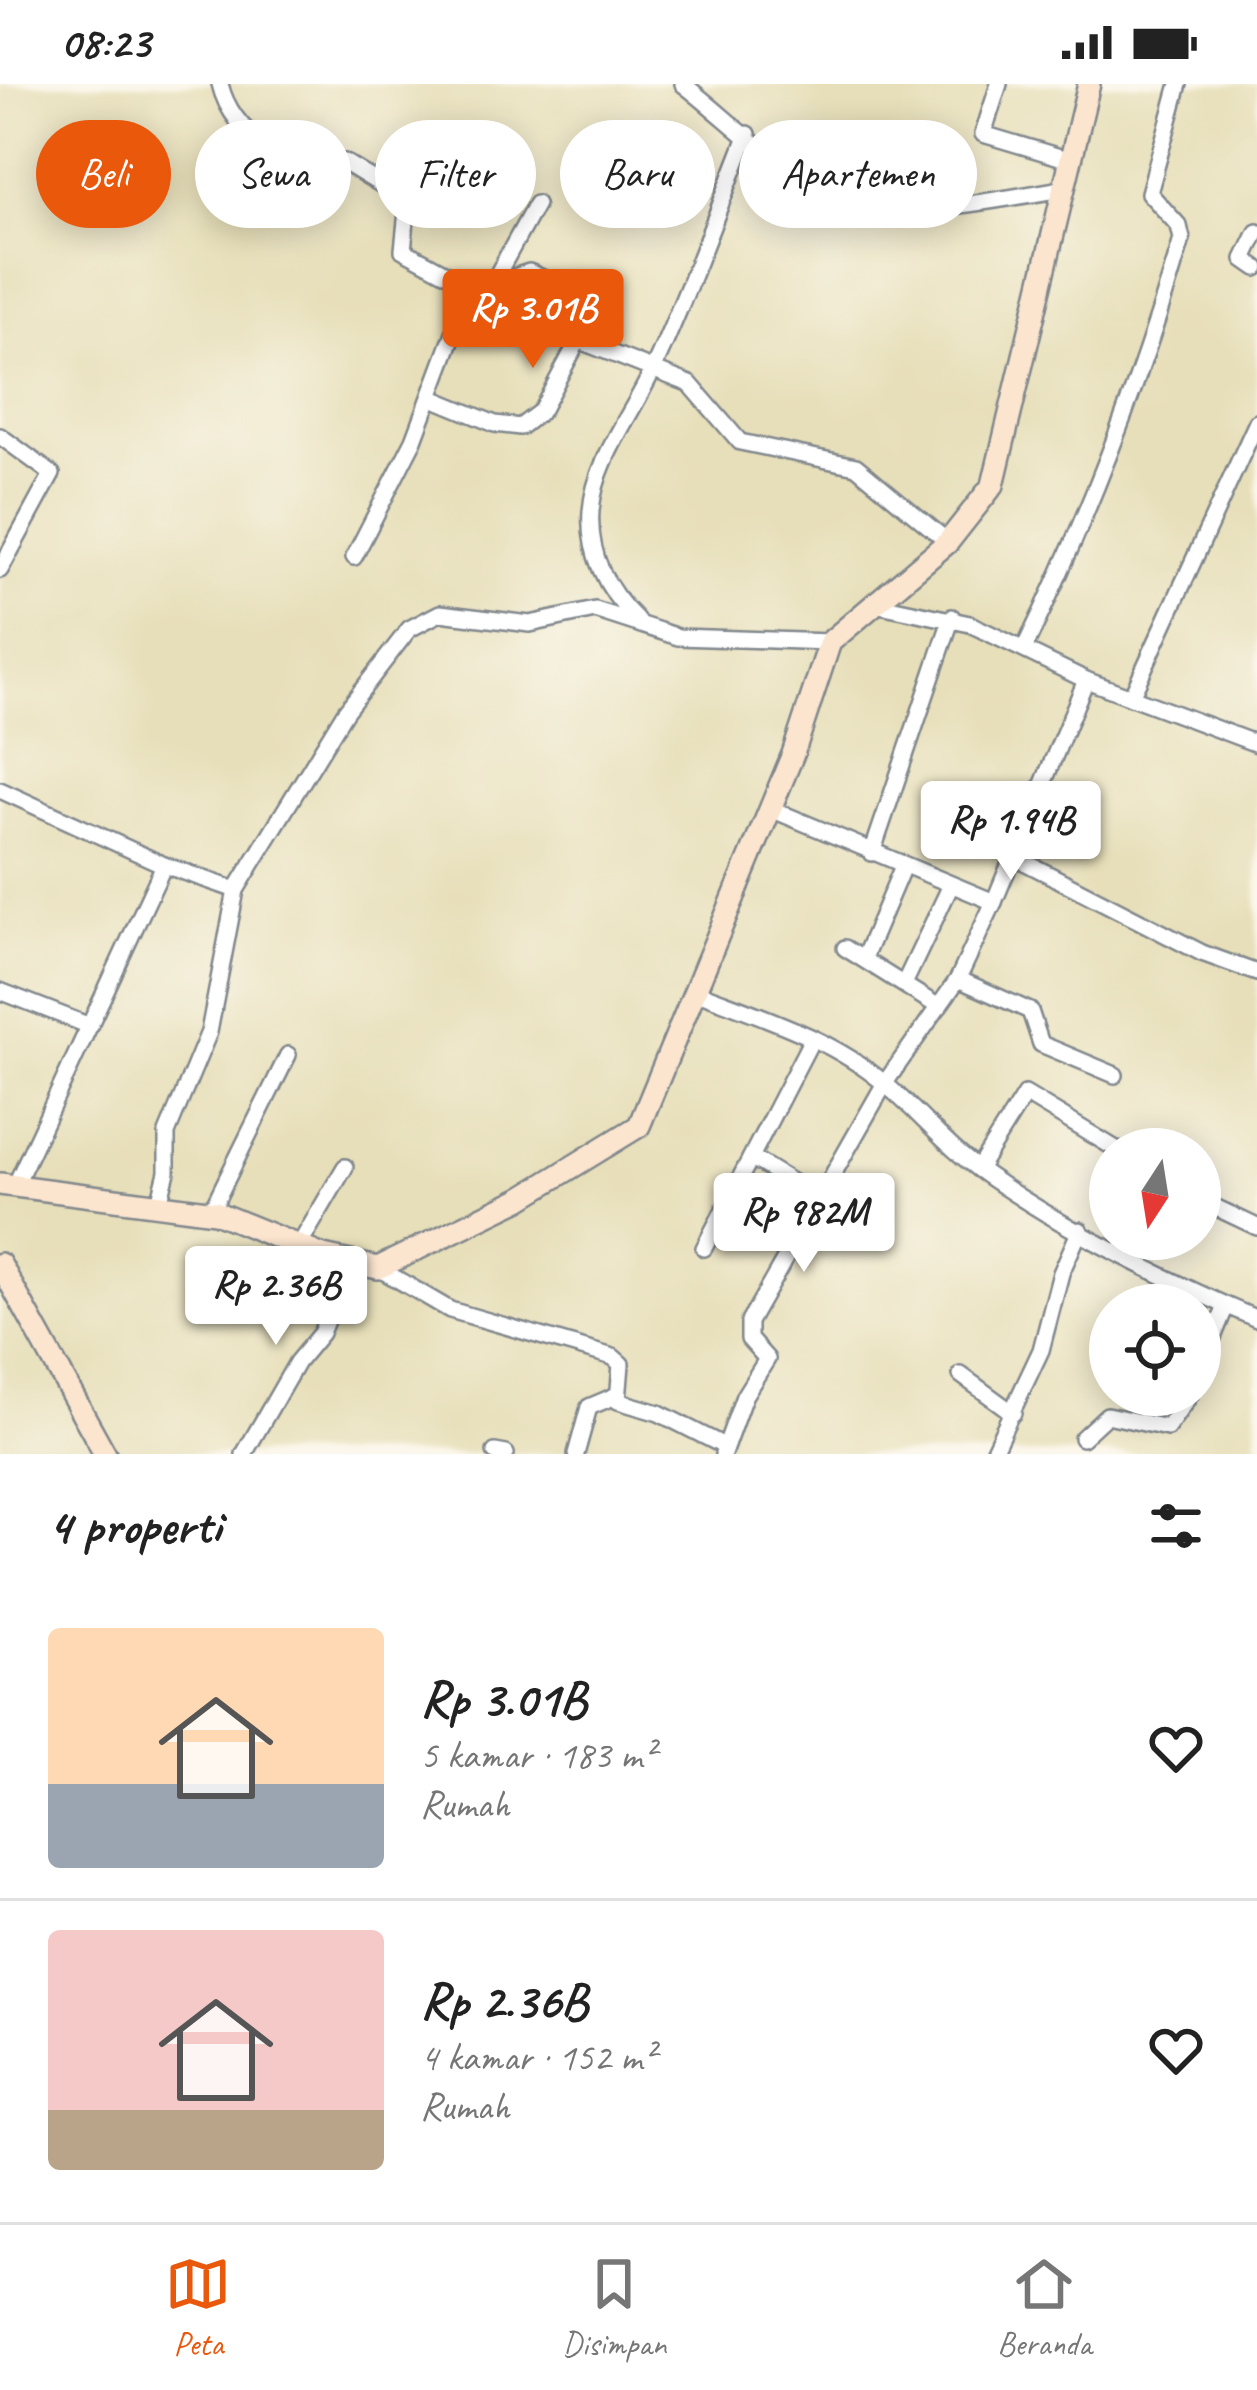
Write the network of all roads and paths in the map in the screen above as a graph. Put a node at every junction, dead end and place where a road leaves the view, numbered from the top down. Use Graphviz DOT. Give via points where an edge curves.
graph roads {
  1 [pos="220,84"];
  2 [pos="683,84"];
  3 [pos="999,84"];
  4 [pos="1089,84"];
  5 [pos="1179,84"];
  6 [pos="739,127"];
  7 [pos="739,156"];
  8 [pos="1070,160"];
  9 [pos="1063,189"];
  10 [pos="977,201"];
  11 [pos="520,228"];
  12 [pos="1257,232"];
  13 [pos="1257,268"];
  14 [pos="477,294"];
  15 [pos="602,304"];
  16 [pos="503,306"];
  17 [pos="578,341"];
  18 [pos="654,368"];
  19 [pos="432,398"];
  20 [pos="1257,422"];
  21 [pos="0,436"];
  22 [pos="947,542"];
  23 [pos="354,557"];
  24 [pos="0,570"];
  25 [pos="875,604"];
  26 [pos="952,617"];
  27 [pos="646,629"];
  28 [pos="830,642"];
  29 [pos="1024,649"];
  30 [pos="1086,680"];
  31 [pos="1131,697"];
  32 [pos="1257,744"];
  33 [pos="0,790"];
  34 [pos="770,809"];
  35 [pos="872,854"];
  36 [pos="1012,855"];
  37 [pos="164,865"];
  38 [pos="903,866"];
  39 [pos="951,885"];
  40 [pos="236,890"];
  41 [pos="994,902"];
  42 [pos="845,948"];
  43 [pos="863,958"];
  44 [pos="1257,973"];
  45 [pos="958,980"];
  46 [pos="904,984"];
  47 [pos="0,991"];
  48 [pos="695,991"];
  49 [pos="939,1006"];
  50 [pos="90,1026"];
  51 [pos="812,1039"];
  52 [pos="288,1055"];
  53 [pos="1115,1075"];
  54 [pos="885,1084"];
  55 [pos="1089,1133"];
  56 [pos="754,1159"];
  57 [pos="345,1167"];
  58 [pos="978,1169"];
  59 [pos="7,1185"];
  60 [pos="818,1198"];
  61 [pos="159,1203"];
  62 [pos="1221,1210"];
  63 [pos="211,1211"];
  64 [pos="1257,1226"];
  65 [pos="1080,1230"];
  66 [pos="300,1244"];
  67 [pos="704,1248"];
  68 [pos="0,1264"];
  69 [pos="349,1264"];
  70 [pos="378,1268"];
  71 [pos="1226,1306"];
  72 [pos="1221,1318"];
  73 [pos="1257,1319"];
  74 [pos="962,1375"];
  75 [pos="615,1396"];
  76 [pos="1013,1413"];
  77 [pos="1106,1416"];
  78 [pos="1112,1416"];
  79 [pos="1175,1416"];
  80 [pos="1082,1438"];
  81 [pos="723,1450"];
  82 [pos="105,1454"];
  83 [pos="244,1454"];
  84 [pos="576,1454"];
  85 [pos="992,1454"];
  1 -- 14 [label="street" via="232,119 279,153 316,170 344,161 408,201 400,246"];
  2 -- 6 [label="street"];
  3 -- 8 [label="street" via="983,134"];
  4 -- 8 [label="street"];
  5 -- 29 [label="street" via="1149,193 1182,239 1069,556"];
  7 -- 18 [label="street"];
  8 -- 9 [label="street"];
  9 -- 10 [label="street"];
  9 -- 22 [label="street" via="997,476"];
  11 -- 14 [label="street"];
  12 -- 13 [label="street" via="1244,259"];
  14 -- 16 [label="street"];
  14 -- 19 [label="street"];
  15 -- 16 [label="street" via="529,272 518,276"];
  16 -- 17 [label="street"];
  17 -- 18 [label="street"];
  17 -- 19 [label="street" via="541,411 520,427"];
  18 -- 22 [label="street" via="690,384 734,440 849,462"];
  18 -- 27 [label="street" via="594,489 590,530 607,584"];
  19 -- 23 [label="street"];
  20 -- 31 [label="street"];
  21 -- 24 [label="street" via="52,474"];
  22 -- 25 [label="street"];
  25 -- 26 [label="street"];
  25 -- 28 [label="street"];
  26 -- 29 [label="street"];
  26 -- 35 [label="street"];
  27 -- 28 [label="street"];
  27 -- 40 [label="street" via="596,610 530,624 459,614 424,619 345,712"];
  28 -- 34 [label="street"];
  29 -- 30 [label="street"];
  30 -- 31 [label="street"];
  30 -- 36 [label="street"];
  31 -- 32 [label="street"];
  33 -- 37 [label="street"];
  34 -- 35 [label="street"];
  34 -- 48 [label="street"];
  35 -- 38 [label="street"];
  36 -- 41 [label="street"];
  36 -- 44 [label="street"];
  37 -- 40 [label="street"];
  37 -- 50 [label="street"];
  38 -- 39 [label="street"];
  38 -- 43 [label="street"];
  39 -- 41 [label="street"];
  39 -- 46 [label="street"];
  40 -- 61 [label="street" via="209,1032 166,1133"];
  41 -- 45 [label="street"];
  42 -- 43 [label="street"];
  43 -- 46 [label="street"];
  45 -- 49 [label="street"];
  45 -- 53 [label="street" via="1030,1011 1041,1044"];
  46 -- 49 [label="street"];
  47 -- 50 [label="street"];
  48 -- 51 [label="street"];
  48 -- 70 [label="street" via="633,1133"];
  49 -- 54 [label="street"];
  50 -- 59 [label="street"];
  51 -- 54 [label="street"];
  51 -- 56 [label="street"];
  52 -- 63 [label="street"];
  54 -- 58 [label="street"];
  54 -- 60 [label="street"];
  55 -- 58 [label="street" via="1025,1094"];
  56 -- 60 [label="street"];
  56 -- 67 [label="street"];
  57 -- 66 [label="street"];
  58 -- 65 [label="street"];
  59 -- 61 [label="street"];
  60 -- 81 [label="street" via="746,1328 767,1359"];
  61 -- 63 [label="street"];
  62 -- 64 [label="street"];
  63 -- 66 [label="street"];
  65 -- 71 [label="street"];
  65 -- 76 [label="street"];
  66 -- 69 [label="street"];
  68 -- 82 [label="street"];
  69 -- 70 [label="street"];
  69 -- 83 [label="street" via="321,1333"];
  70 -- 75 [label="street" via="450,1310 618,1360"];
  71 -- 72 [label="street"];
  71 -- 73 [label="street"];
  74 -- 76 [label="street"];
  75 -- 81 [label="street"];
  75 -- 84 [label="street" via="589,1407"];
  76 -- 85 [label="street"];
  77 -- 80 [label="street"];
  78 -- 79 [label="street" via="1167,1428"];
}
